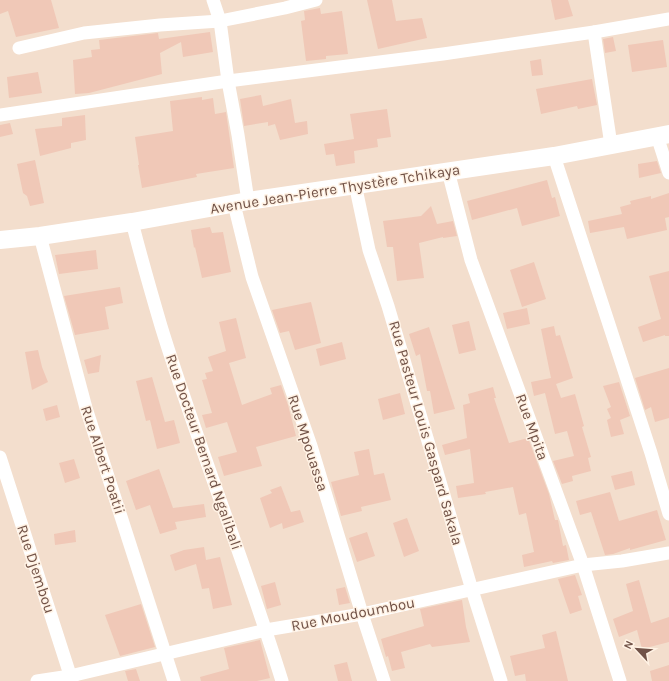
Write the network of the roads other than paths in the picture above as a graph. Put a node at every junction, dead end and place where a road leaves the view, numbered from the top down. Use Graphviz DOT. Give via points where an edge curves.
graph roads {
  1 [pos="213,0"];
  2 [pos="316,0"];
  3 [pos="669,19"];
  4 [pos="220,21"];
  5 [pos="594,32"];
  6 [pos="19,48"];
  7 [pos="228,81"];
  8 [pos="0,115"];
  9 [pos="663,135"];
  10 [pos="610,145"];
  11 [pos="554,156"];
  12 [pos="448,171"];
  13 [pos="669,173"];
  14 [pos="355,184"];
  15 [pos="241,202"];
  16 [pos="132,222"];
  17 [pos="40,236"];
  18 [pos="0,240"];
  19 [pos="0,457"];
  20 [pos="669,514"];
  21 [pos="669,553"];
  22 [pos="583,565"];
  23 [pos="472,590"];
  24 [pos="362,614"];
  25 [pos="266,630"];
  26 [pos="165,653"];
  27 [pos="71,678"];
  28 [pos="37,681"];
  29 [pos="174,681"];
  30 [pos="282,681"];
  31 [pos="384,681"];
  32 [pos="501,681"];
  33 [pos="620,681"];
  1 -- 4 [label="street, Rue Mpouassa"];
  2 -- 4 [label="street"];
  3 -- 5 [label="street"];
  4 -- 6 [label="street" via="84,33"];
  4 -- 7 [label="street, Rue Mpouassa"];
  5 -- 7 [label="street"];
  5 -- 10 [label="street"];
  7 -- 8 [label="street"];
  7 -- 15 [label="street, Rue Mpouassa" via="238,134"];
  9 -- 10 [label="street, Avenue Jean-Pierre Thystère Tchikaya"];
  9 -- 13 [label="street"];
  10 -- 11 [label="street, Avenue Jean-Pierre Thystère Tchikaya"];
  11 -- 12 [label="street, Avenue Jean-Pierre Thystère Tchikaya"];
  11 -- 20 [label="street"];
  12 -- 14 [label="street, Avenue Jean-Pierre Thystère Tchikaya"];
  12 -- 22 [label="street, Rue Mpita" via="472,260"];
  14 -- 15 [label="street, Avenue Jean-Pierre Thystère Tchikaya"];
  14 -- 23 [label="street, Rue Pasteur Louis Gaspard Sakala" via="369,250"];
  15 -- 16 [label="street, Avenue Jean-Pierre Thystère Tchikaya"];
  15 -- 24 [label="street, Rue Mpouassa" via="252,277 310,446"];
  16 -- 17 [label="street, Avenue Jean-Pierre Thystère Tchikaya"];
  16 -- 25 [label="street, Rue Docteur Bernard Ngalibali" via="161,326"];
  17 -- 18 [label="street, Avenue Jean-Pierre Thystère Tchikaya"];
  17 -- 26 [label="street, Rue Albert Poatii" via="86,408"];
  19 -- 27 [label="street, Rue Djembou"];
  21 -- 22 [label="street, Rue Moudoumbou"];
  22 -- 23 [label="street, Rue Moudoumbou"];
  22 -- 33 [label="street, Rue Mpita"];
  23 -- 24 [label="street, Rue Moudoumbou"];
  23 -- 32 [label="street, Rue Pasteur Louis Gaspard Sakala"];
  24 -- 25 [label="street, Rue Moudoumbou"];
  24 -- 31 [label="street, Rue Mpouassa"];
  25 -- 26 [label="street, Rue Moudoumbou"];
  25 -- 30 [label="street, Rue Docteur Bernard Ngalibali"];
  26 -- 27 [label="street, Rue Moudoumbou"];
  26 -- 29 [label="street, Rue Albert Poatii"];
  27 -- 28 [label="street, Rue Moudoumbou"];
}
